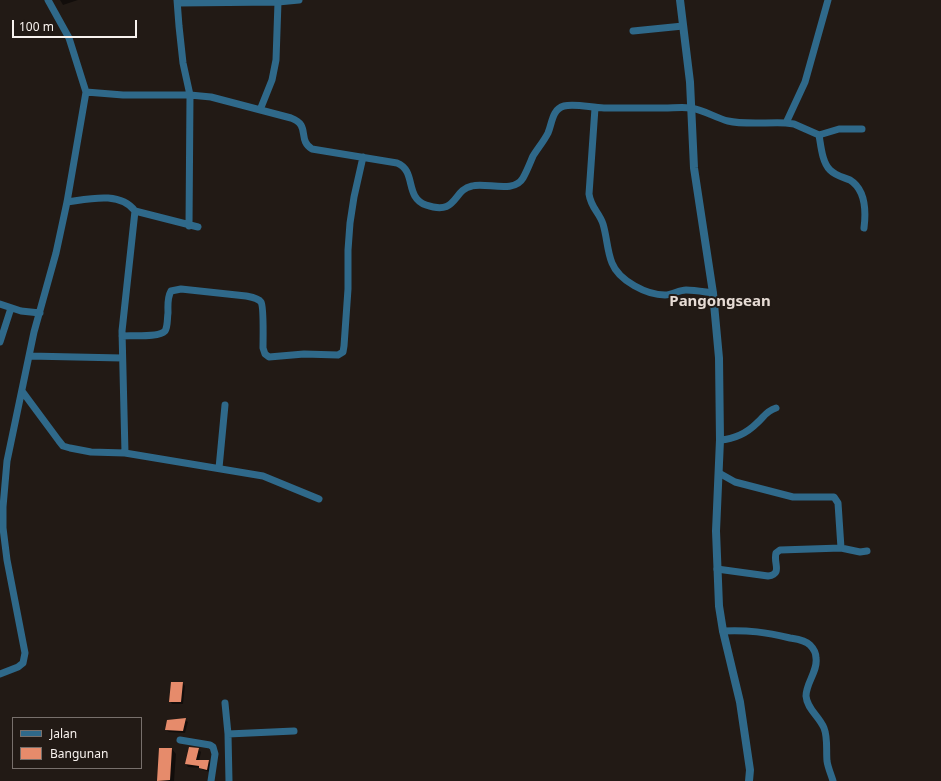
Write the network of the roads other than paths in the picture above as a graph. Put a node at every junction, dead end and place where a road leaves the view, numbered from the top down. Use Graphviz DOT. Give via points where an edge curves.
graph roads {
  1 [pos="48,0"];
  2 [pos="299,0"];
  3 [pos="680,0"];
  4 [pos="828,0"];
  5 [pos="178,2"];
  6 [pos="278,2"];
  7 [pos="683,26"];
  8 [pos="634,31"];
  9 [pos="86,92"];
  10 [pos="190,95"];
  11 [pos="595,108"];
  12 [pos="691,108"];
  13 [pos="260,110"];
  14 [pos="786,123"];
  15 [pos="862,129"];
  16 [pos="819,135"];
  17 [pos="363,157"];
  18 [pos="67,202"];
  19 [pos="135,211"];
  20 [pos="189,226"];
  21 [pos="198,227"];
  22 [pos="864,228"];
  23 [pos="714,293"];
  24 [pos="0,304"];
  25 [pos="11,308"];
  26 [pos="40,313"];
  27 [pos="122,336"];
  28 [pos="0,342"];
  29 [pos="29,356"];
  30 [pos="122,358"];
  31 [pos="22,391"];
  32 [pos="225,404"];
  33 [pos="776,408"];
  34 [pos="720,440"];
  35 [pos="125,453"];
  36 [pos="218,468"];
  37 [pos="719,473"];
  38 [pos="319,499"];
  39 [pos="841,548"];
  40 [pos="866,551"];
  41 [pos="717,569"];
  42 [pos="724,631"];
  43 [pos="0,674"];
  44 [pos="225,704"];
  45 [pos="294,732"];
  46 [pos="228,734"];
  47 [pos="180,740"];
  48 [pos="211,781"];
  49 [pos="229,781"];
  50 [pos="749,781"];
  51 [pos="833,781"];
  1 -- 9 [label="street" via="69,38"];
  2 -- 6 [label="street"];
  3 -- 7 [label="street"];
  4 -- 14 [label="street" via="805,82"];
  5 -- 6 [label="street"];
  5 -- 10 [label="street" via="183,63"];
  6 -- 13 [label="street" via="276,60 272,80"];
  7 -- 8 [label="street"];
  7 -- 12 [label="street"];
  9 -- 10 [label="street"];
  9 -- 18 [label="street"];
  10 -- 13 [label="street" via="211,97"];
  10 -- 20 [label="street"];
  11 -- 12 [label="street"];
  11 -- 17 [label="street" via="562,106 557,111 523,180 515,185 503,187 467,187 452,204 443,207 431,206 417,199 404,166"];
  11 -- 23 [label="street" via="589,194 593,208 603,224 616,271 632,285 665,295 686,290"];
  12 -- 14 [label="street" via="733,122"];
  12 -- 23 [label="street" via="694,168"];
  13 -- 17 [label="street" via="298,120 302,125 307,146 312,149"];
  14 -- 16 [label="street"];
  15 -- 16 [label="street" via="838,129"];
  16 -- 22 [label="street" via="827,166 837,175 851,181 861,191 866,210"];
  17 -- 27 [label="street" via="350,223 348,300 343,352 338,355 269,356 263,348 263,308 260,301 246,296 181,289 171,292 168,297 167,325 162,333"];
  18 -- 19 [label="street" via="105,198 124,201"];
  18 -- 26 [label="street"];
  19 -- 20 [label="street"];
  19 -- 27 [label="street"];
  20 -- 21 [label="street"];
  23 -- 34 [label="street" via="719,358"];
  24 -- 25 [label="street"];
  25 -- 26 [label="street"];
  25 -- 28 [label="street"];
  26 -- 29 [label="street"];
  27 -- 30 [label="street"];
  29 -- 30 [label="street"];
  29 -- 31 [label="street"];
  30 -- 35 [label="street"];
  31 -- 35 [label="street" via="64,446 91,452"];
  31 -- 43 [label="street" via="7,460 3,528 26,652 23,663"];
  32 -- 36 [label="street"];
  33 -- 34 [label="street" via="764,414 756,424 741,434"];
  34 -- 37 [label="street"];
  35 -- 36 [label="street"];
  36 -- 38 [label="street" via="263,476"];
  37 -- 39 [label="street" via="735,482 793,497 834,497 838,503"];
  37 -- 41 [label="street"];
  39 -- 40 [label="street"];
  39 -- 41 [label="street" via="780,550 776,553 777,570 773,576"];
  41 -- 42 [label="street" via="719,606"];
  42 -- 50 [label="street" via="740,702 750,770"];
  42 -- 51 [label="street" via="764,632 801,640 814,650 816,659 806,697 824,730 827,763"];
  44 -- 46 [label="street"];
  45 -- 46 [label="street"];
  46 -- 49 [label="street"];
  47 -- 48 [label="street" via="213,747 215,754"];
}
